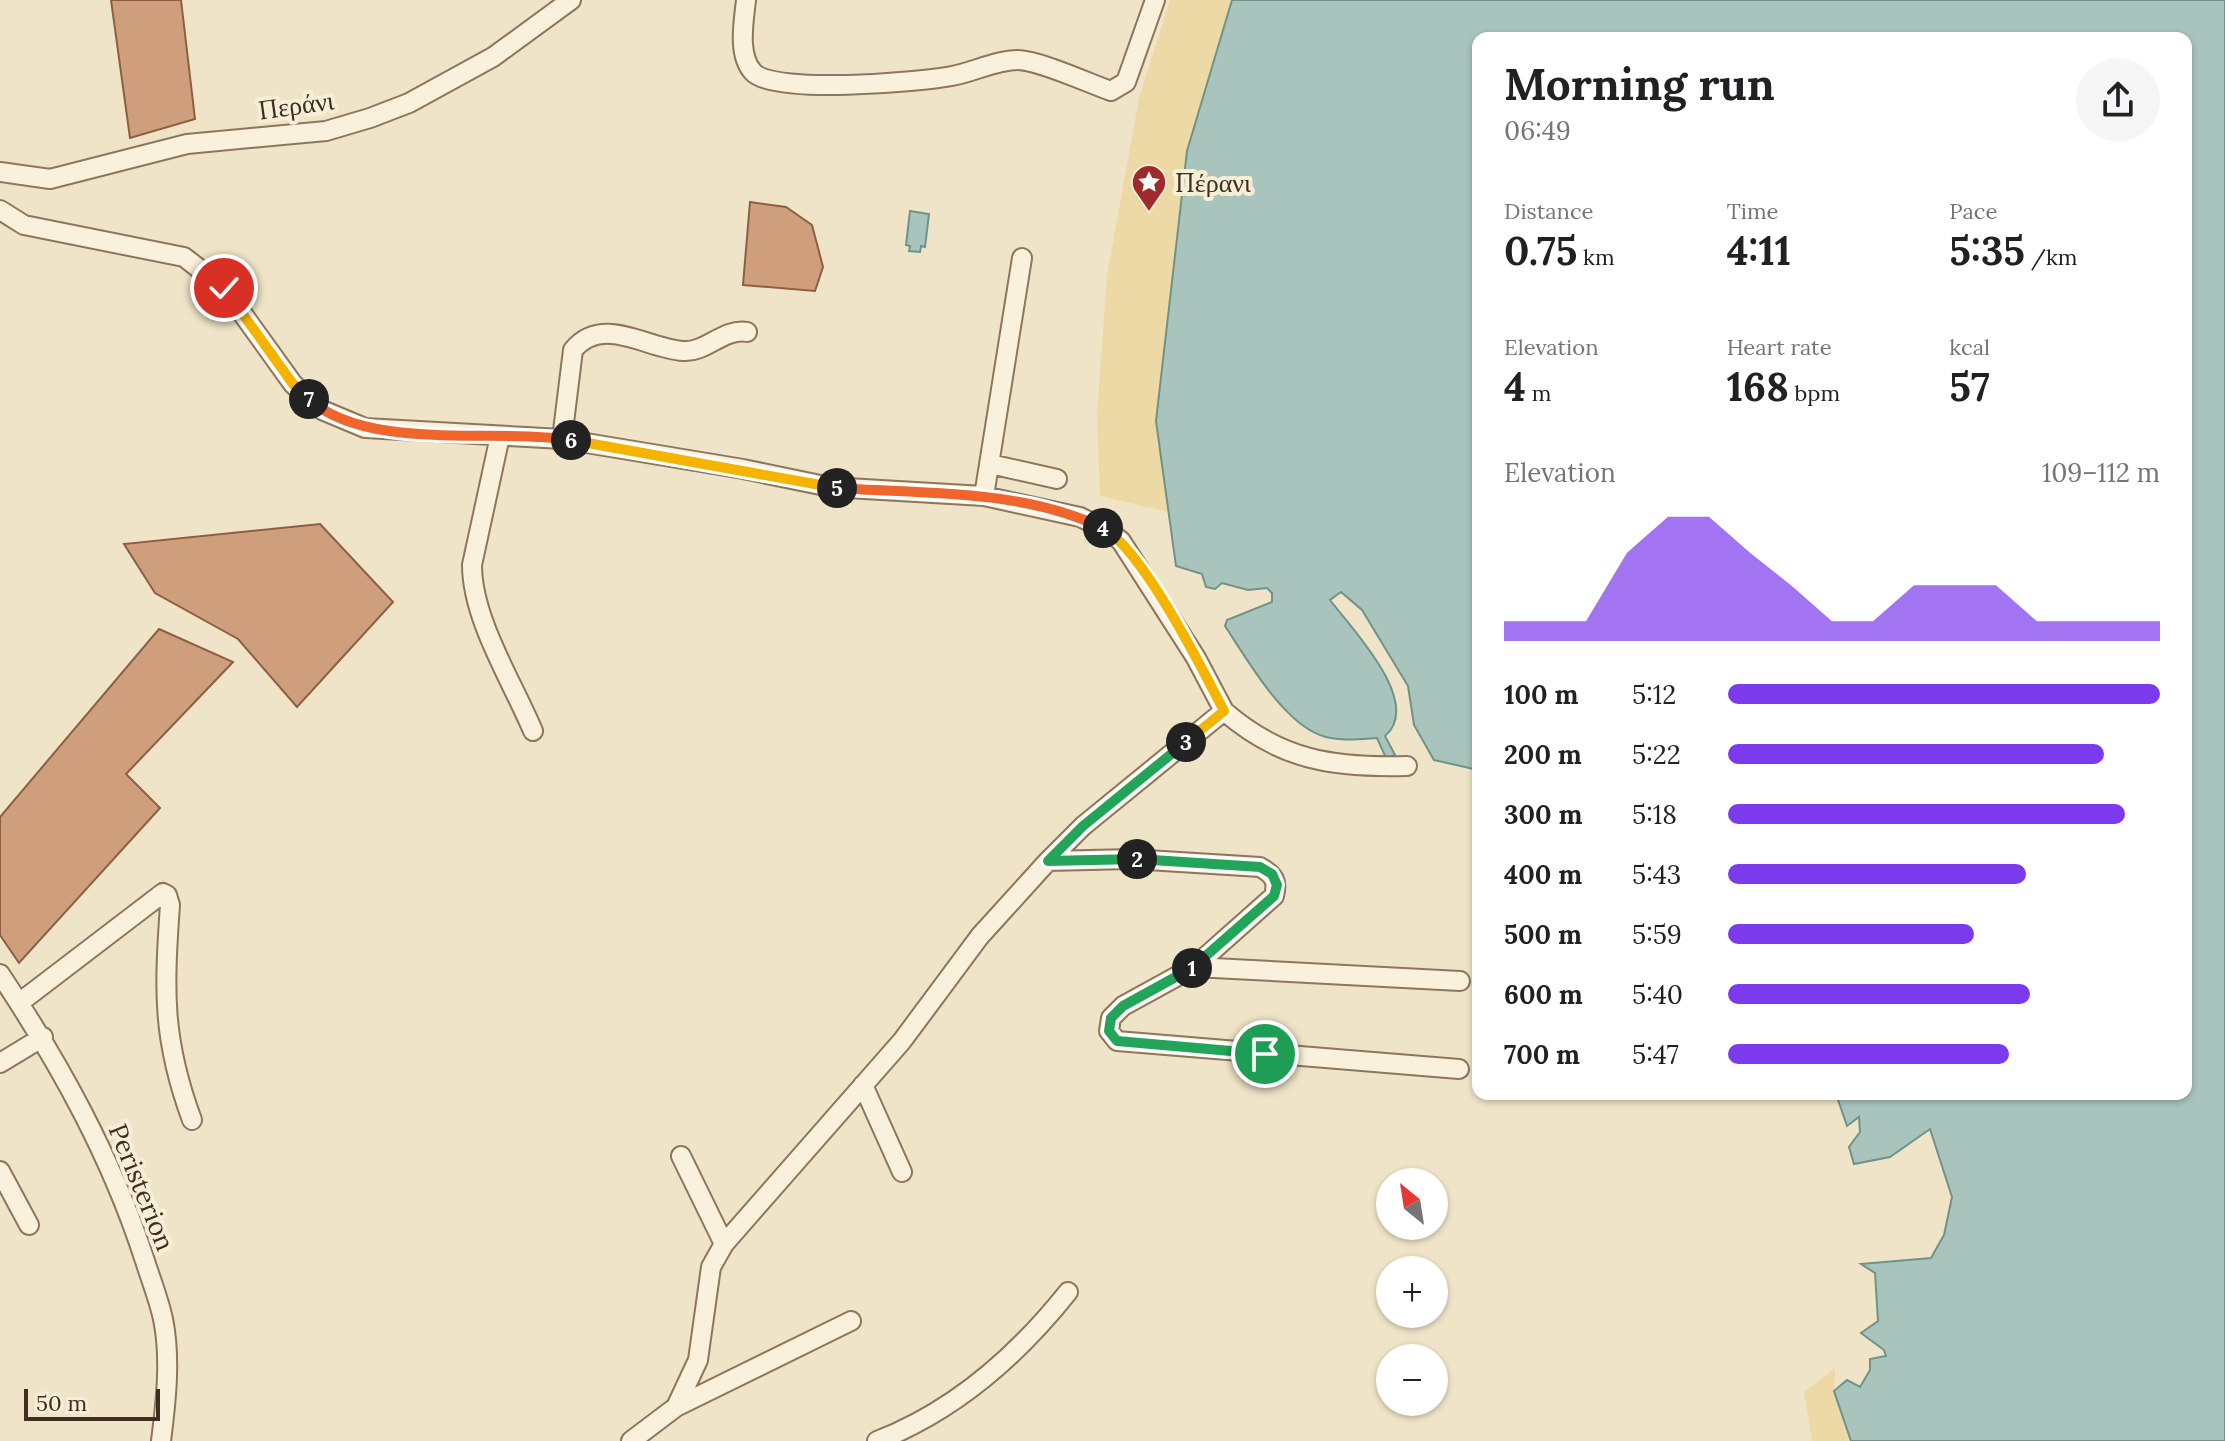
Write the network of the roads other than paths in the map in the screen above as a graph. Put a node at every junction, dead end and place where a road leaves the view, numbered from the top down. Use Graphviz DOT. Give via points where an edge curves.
graph roads {
  1 [pos="571,0"];
  2 [pos="746,0"];
  3 [pos="1155,0"];
  4 [pos="0,172"];
  5 [pos="0,210"];
  6 [pos="1022,258"];
  7 [pos="747,332"];
  8 [pos="500,436"];
  9 [pos="562,439"];
  10 [pos="990,464"];
  11 [pos="1057,479"];
  12 [pos="984,496"];
  13 [pos="1224,711"];
  14 [pos="533,731"];
  15 [pos="1407,766"];
  16 [pos="1048,861"];
  17 [pos="1194,967"];
  18 [pos="0,974"];
  19 [pos="1460,981"];
  20 [pos="19,1003"];
  21 [pos="43,1037"];
  22 [pos="0,1063"];
  23 [pos="1459,1069"];
  24 [pos="863,1085"];
  25 [pos="192,1120"];
  26 [pos="681,1156"];
  27 [pos="0,1171"];
  28 [pos="902,1172"];
  29 [pos="29,1225"];
  30 [pos="724,1244"];
  31 [pos="1068,1292"];
  32 [pos="851,1321"];
  33 [pos="676,1407"];
  34 [pos="161,1441"];
  35 [pos="631,1441"];
  36 [pos="877,1441"];
  1 -- 4 [label="street, Περάνι" via="479,65 409,103 326,131 187,144 50,179"];
  2 -- 3 [label="street" via="746,57 753,73 771,81 916,81 1023,60 1111,91 1126,82"];
  5 -- 8 [label="street" via="24,225 184,257 224,288 293,384 322,410 365,428"];
  6 -- 10 [label="street"];
  7 -- 9 [label="street" via="691,351 632,336 582,339 573,350"];
  8 -- 9 [label="street"];
  8 -- 14 [label="street" via="472,586"];
  9 -- 12 [label="street" via="830,487"];
  10 -- 11 [label="street"];
  10 -- 12 [label="street"];
  12 -- 13 [label="street" via="1080,517 1121,541"];
  13 -- 15 [label="street" via="1280,750 1321,761"];
  13 -- 16 [label="street"];
  16 -- 17 [label="street" via="1131,859 1260,867 1272,874 1274,896"];
  16 -- 24 [label="street" via="980,936"];
  17 -- 19 [label="street"];
  17 -- 23 [label="street" via="1123,1006 1111,1018 1109,1031 1117,1041"];
  18 -- 20 [label="street, Peristerion"];
  20 -- 21 [label="street, Peristerion"];
  20 -- 25 [label="street" via="167,895 164,986 170,1049"];
  21 -- 22 [label="street"];
  21 -- 34 [label="street, Peristerion" via="110,1166 163,1320 167,1399"];
  24 -- 28 [label="street"];
  24 -- 30 [label="street"];
  26 -- 30 [label="street"];
  27 -- 29 [label="street"];
  30 -- 33 [label="street" via="711,1267 698,1360"];
  31 -- 36 [label="street" via="1032,1337 977,1384"];
  32 -- 33 [label="street"];
  33 -- 35 [label="street"];
}
